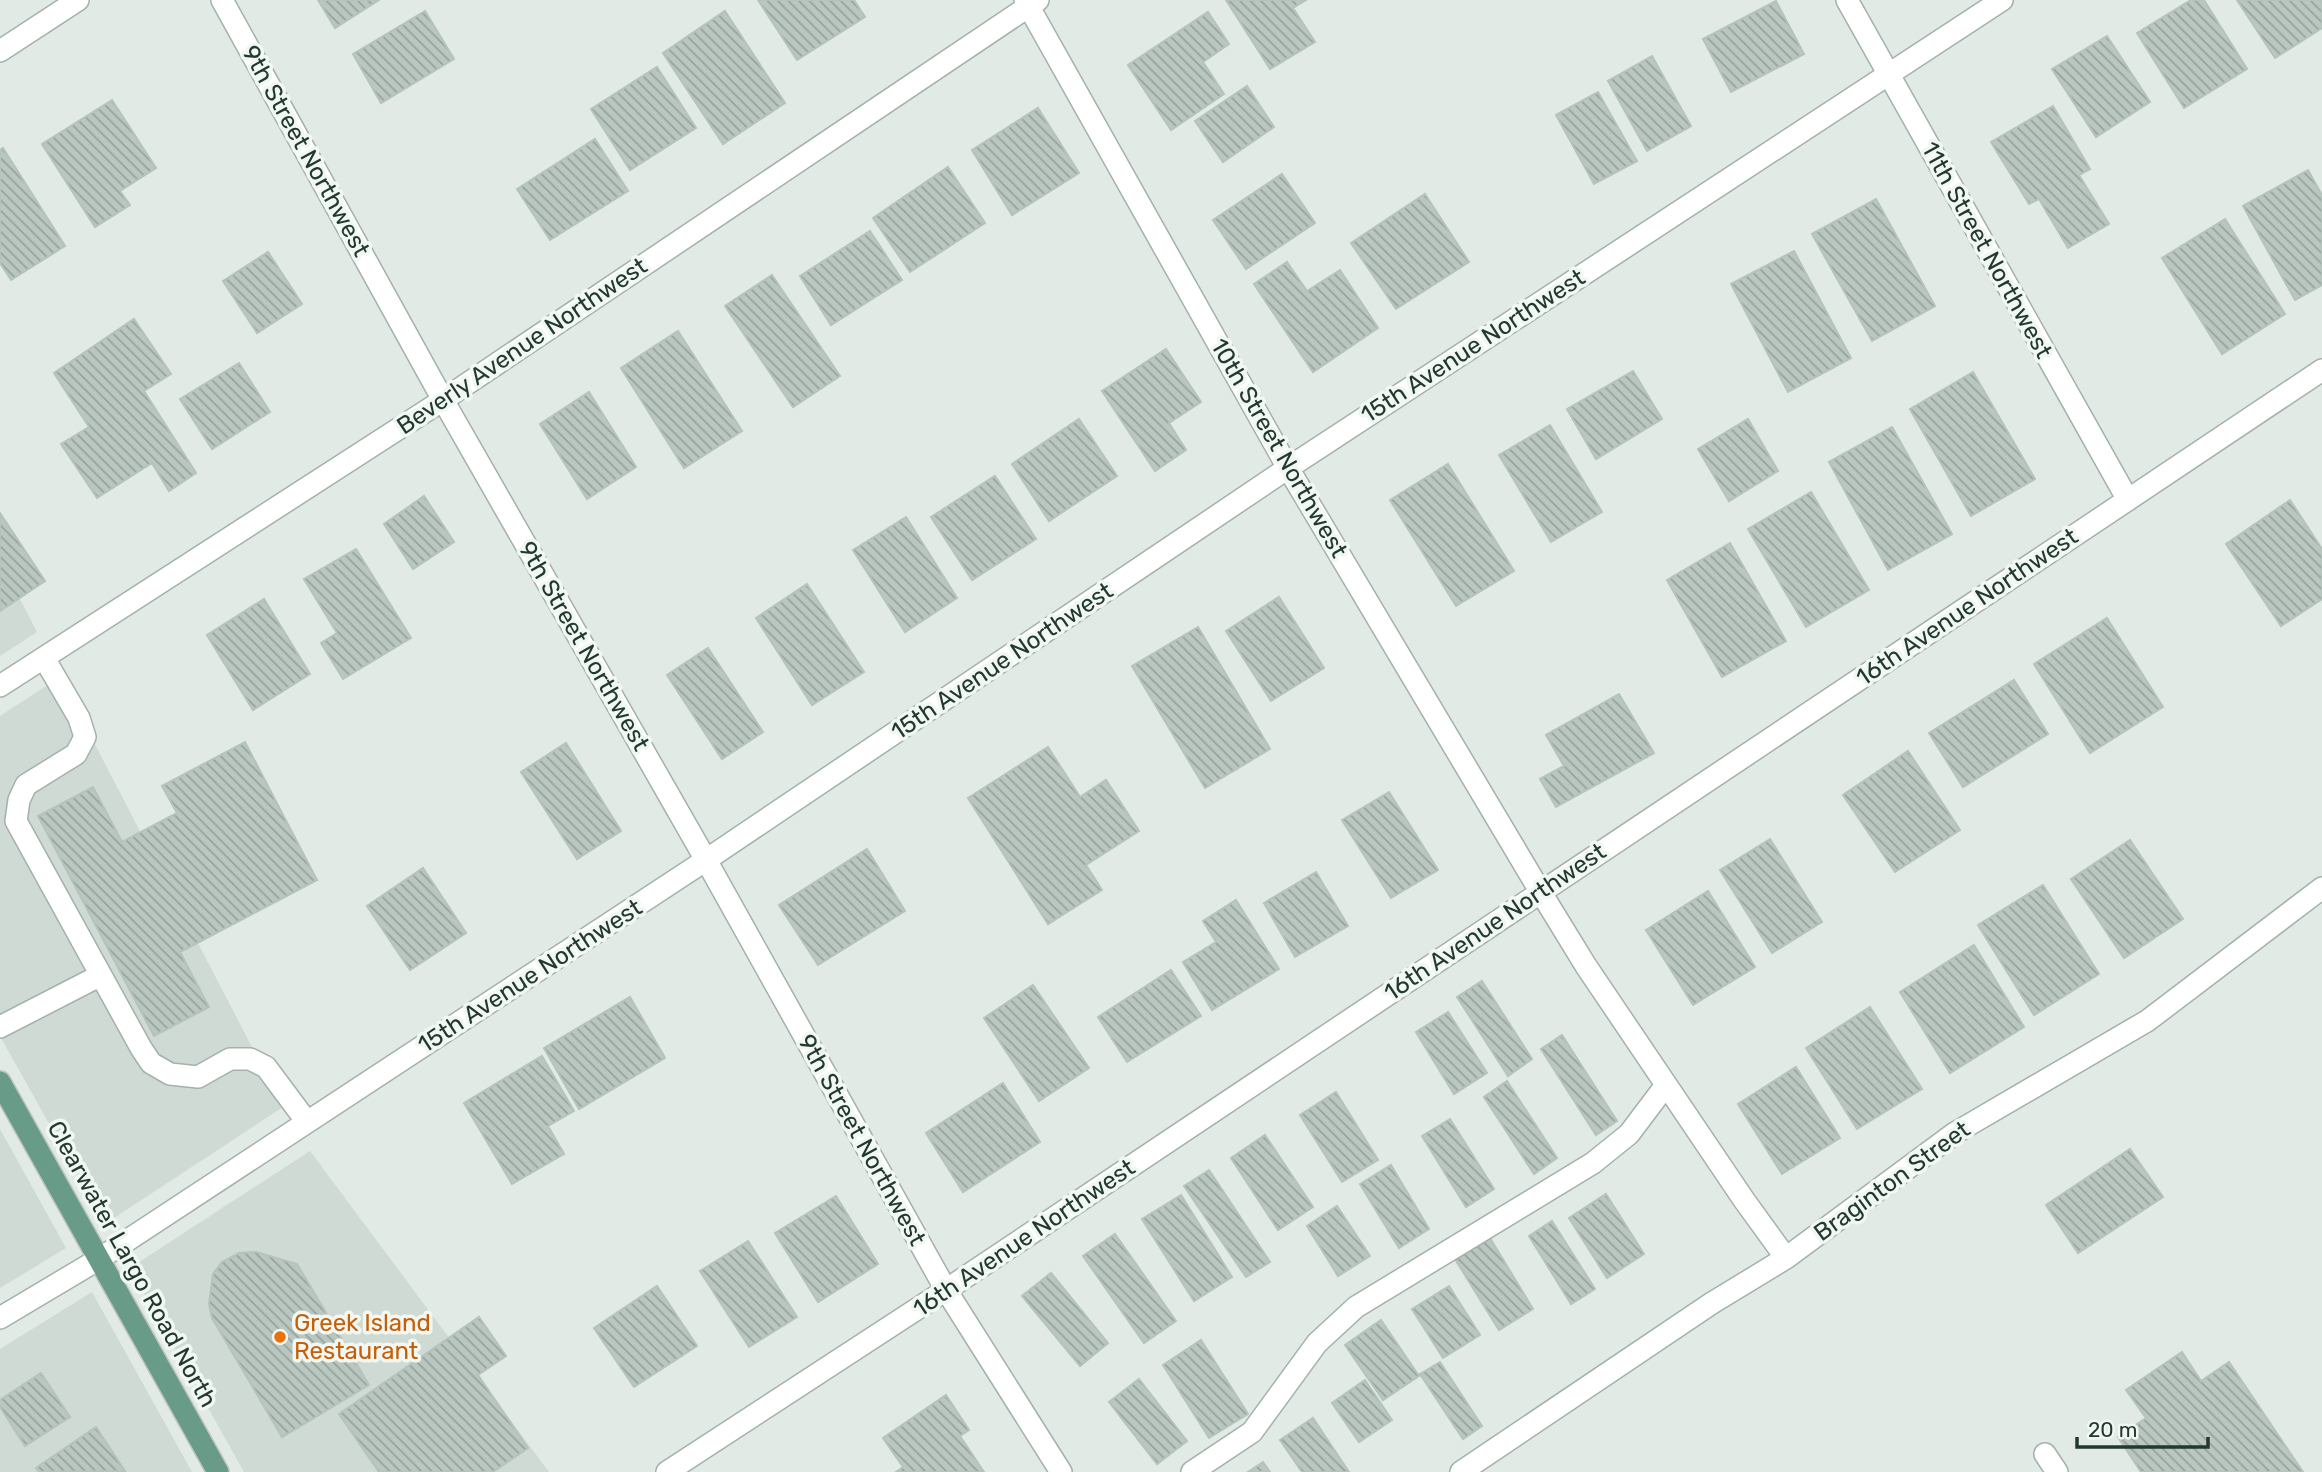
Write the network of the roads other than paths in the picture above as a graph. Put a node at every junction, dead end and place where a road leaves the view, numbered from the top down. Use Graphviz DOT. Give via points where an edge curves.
graph roads {
  1 [pos="78,0"];
  2 [pos="222,0"];
  3 [pos="1847,0"];
  4 [pos="2002,0"];
  5 [pos="1031,2"];
  6 [pos="0,51"];
  7 [pos="1887,73"];
  8 [pos="2322,370"];
  9 [pos="443,400"];
  10 [pos="1289,468"];
  11 [pos="2127,500"];
  12 [pos="44,658"];
  13 [pos="0,686"];
  14 [pos="706,860"];
  15 [pos="2322,888"];
  16 [pos="1540,891"];
  17 [pos="101,975"];
  18 [pos="0,1027"];
  19 [pos="0,1082"];
  20 [pos="1666,1085"];
  21 [pos="307,1122"];
  22 [pos="1786,1258"];
  23 [pos="99,1259"];
  24 [pos="946,1290"];
  25 [pos="0,1318"];
  26 [pos="2045,1454"];
  27 [pos="218,1472"];
  28 [pos="667,1472"];
  29 [pos="1061,1472"];
  30 [pos="1192,1472"];
  31 [pos="1461,1472"];
  32 [pos="2057,1472"];
  1 -- 6 [label="street"];
  2 -- 9 [label="street, 9th Street Northwest"];
  3 -- 7 [label="street, 11th Street Northwest"];
  4 -- 7 [label="street, 15th Avenue Northwest"];
  5 -- 9 [label="street, Beverly Avenue Northwest"];
  5 -- 10 [label="street, 10th Street Northwest"];
  7 -- 10 [label="street, 15th Avenue Northwest"];
  7 -- 11 [label="street, 11th Street Northwest"];
  8 -- 11 [label="street, 16th Avenue Northwest"];
  9 -- 12 [label="street, Beverly Avenue Northwest"];
  9 -- 14 [label="street, 9th Street Northwest"];
  10 -- 14 [label="street, 15th Avenue Northwest"];
  10 -- 16 [label="street, 10th Street Northwest"];
  11 -- 16 [label="street, 16th Avenue Northwest"];
  12 -- 13 [label="street, Beverly Avenue Northwest"];
  12 -- 17 [label="street" via="85,737 76,754 26,785 16,821"];
  14 -- 21 [label="street, 15th Avenue Northwest"];
  14 -- 24 [label="street, 9th Street Northwest"];
  15 -- 22 [label="street, Braginton Street" via="2147,1021 1955,1133"];
  16 -- 20 [label="street, 10th Street Northwest"];
  16 -- 24 [label="street, 16th Avenue Northwest"];
  17 -- 18 [label="street"];
  17 -- 21 [label="street" via="151,1063 170,1073 198,1077 230,1059 250,1059 266,1067"];
  19 -- 23 [label="main road, Clearwater Largo Road North"];
  20 -- 22 [label="street, 10th Street Northwest"];
  20 -- 30 [label="street" via="1629,1134 1593,1163 1356,1307 1317,1343 1252,1432"];
  21 -- 23 [label="street, 15th Avenue Northwest"];
  22 -- 31 [label="street, Braginton Street"];
  23 -- 25 [label="street, 15th Avenue Northwest"];
  23 -- 27 [label="main road, Clearwater Largo Road North"];
  24 -- 28 [label="street, 16th Avenue Northwest"];
  24 -- 29 [label="street, 9th Street Northwest"];
  26 -- 32 [label="street"];
}
